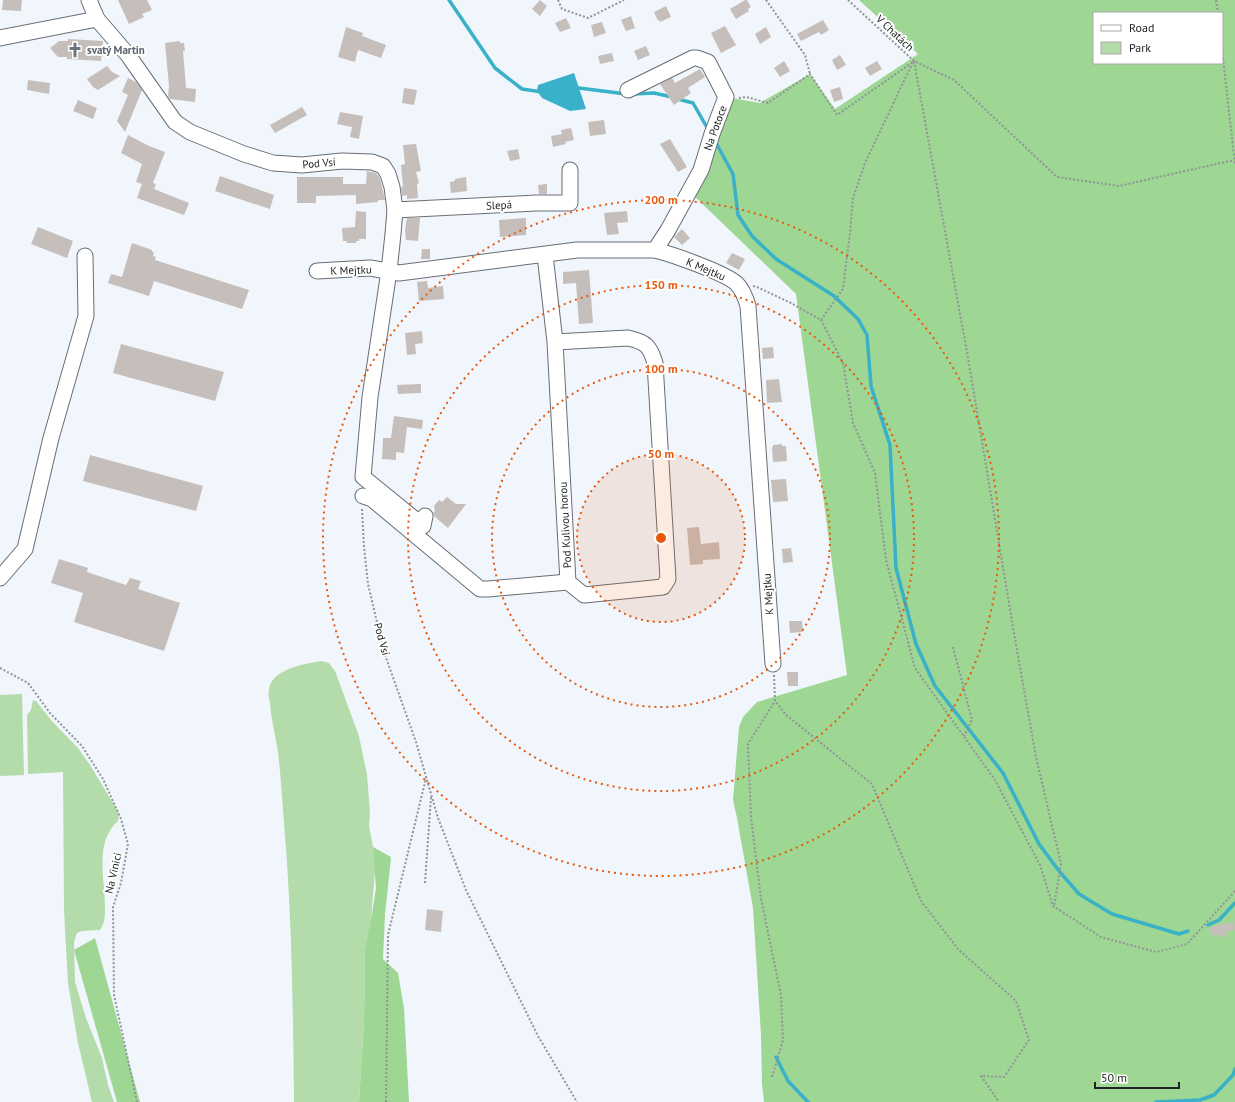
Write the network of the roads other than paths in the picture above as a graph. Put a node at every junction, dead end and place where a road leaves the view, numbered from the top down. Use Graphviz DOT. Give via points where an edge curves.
graph roads {
  1 [pos="90,0"];
  2 [pos="98,19"];
  3 [pos="0,38"];
  4 [pos="628,90"];
  5 [pos="570,170"];
  6 [pos="395,210"];
  7 [pos="655,250"];
  8 [pos="544,255"];
  9 [pos="85,256"];
  10 [pos="317,271"];
  11 [pos="389,271"];
  12 [pos="555,342"];
  13 [pos="363,496"];
  14 [pos="425,516"];
  15 [pos="0,578"];
  16 [pos="568,582"];
  17 [pos="773,664"];
  1 -- 2 [label="street"];
  2 -- 3 [label="street"];
  2 -- 6 [label="street, Pod Vsí" via="128,55 175,122 190,132 273,163 302,165 342,161 372,162 383,166 392,187"];
  4 -- 7 [label="street, Na Potoce" via="693,58 698,58 708,62 725,94 726,101 701,170"];
  5 -- 6 [label="street, Slepá" via="570,203"];
  6 -- 11 [label="street, Pod Vsí"];
  7 -- 8 [label="street, K Mejtku" via="577,250"];
  7 -- 17 [label="street, K Mejtku" via="728,277 744,293 748,306"];
  8 -- 11 [label="street, K Mejtku" via="399,273"];
  8 -- 12 [label="street, Pod Kulivou horou"];
  9 -- 15 [label="street" via="86,316 51,438 25,548"];
  10 -- 11 [label="street, K Mejtku" via="370,268"];
  11 -- 14 [label="street, Pod Vsí" via="370,397 363,478 423,526"];
  12 -- 16 [label="street, Pod Kulivou horou"];
  12 -- 16 [label="street, Pod Kulivou horou" via="628,338 640,340 647,345 652,355 668,580 663,587 584,594"];
  13 -- 16 [label="street" via="372,499 480,589"];
}
